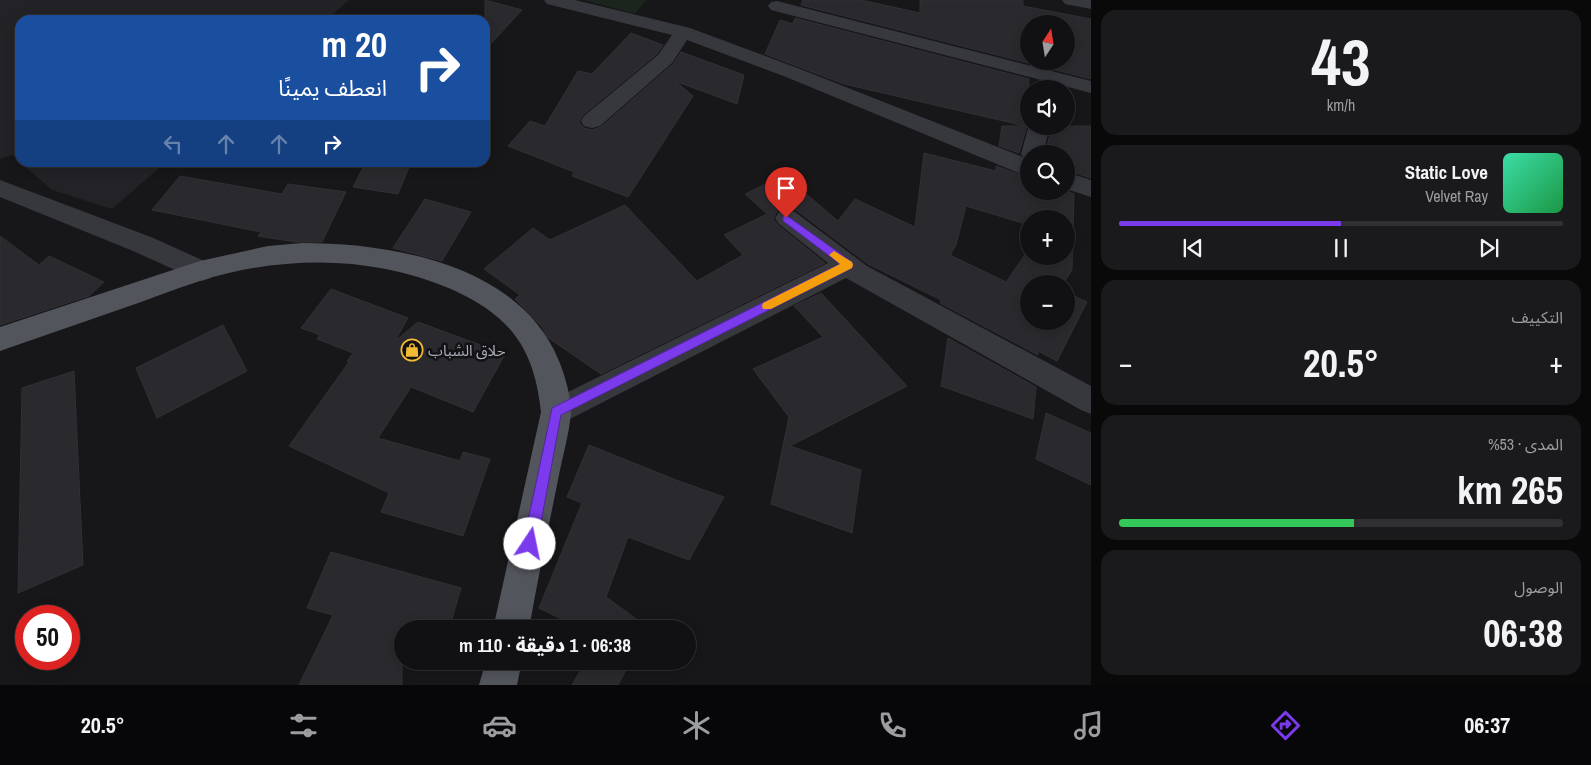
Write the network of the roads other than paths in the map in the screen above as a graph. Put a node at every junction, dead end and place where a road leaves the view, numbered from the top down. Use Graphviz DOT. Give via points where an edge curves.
graph roads {
  1 [pos="553,0"];
  2 [pos="1071,0"];
  3 [pos="1091,4"];
  4 [pos="777,6"];
  5 [pos="683,32"];
  6 [pos="1039,80"];
  7 [pos="1075,85"];
  8 [pos="1091,87"];
  9 [pos="592,121"];
  10 [pos="1020,164"];
  11 [pos="1075,183"];
  12 [pos="0,188"];
  13 [pos="1091,189"];
  14 [pos="786,218"];
  15 [pos="848,265"];
  16 [pos="202,271"];
  17 [pos="0,340"];
  18 [pos="1091,401"];
  19 [pos="556,412"];
  20 [pos="513,620"];
  21 [pos="502,670"];
  22 [pos="498,685"];
  1 -- 5 [label="street"];
  2 -- 3 [label="street"];
  4 -- 6 [label="street"];
  5 -- 9 [label="street" via="665,59"];
  5 -- 10 [label="street"];
  7 -- 8 [label="street"];
  11 -- 13 [label="street"];
  12 -- 16 [label="street"];
  14 -- 15 [label="street"];
  15 -- 18 [label="street"];
  15 -- 19 [label="street"];
  16 -- 17 [label="main road"];
  16 -- 19 [label="main road" via="266,256 319,252 368,254 415,263 453,278 485,294 516,317 538,344 554,386"];
  19 -- 20 [label="main road"];
  21 -- 22 [label="main road"];
}
